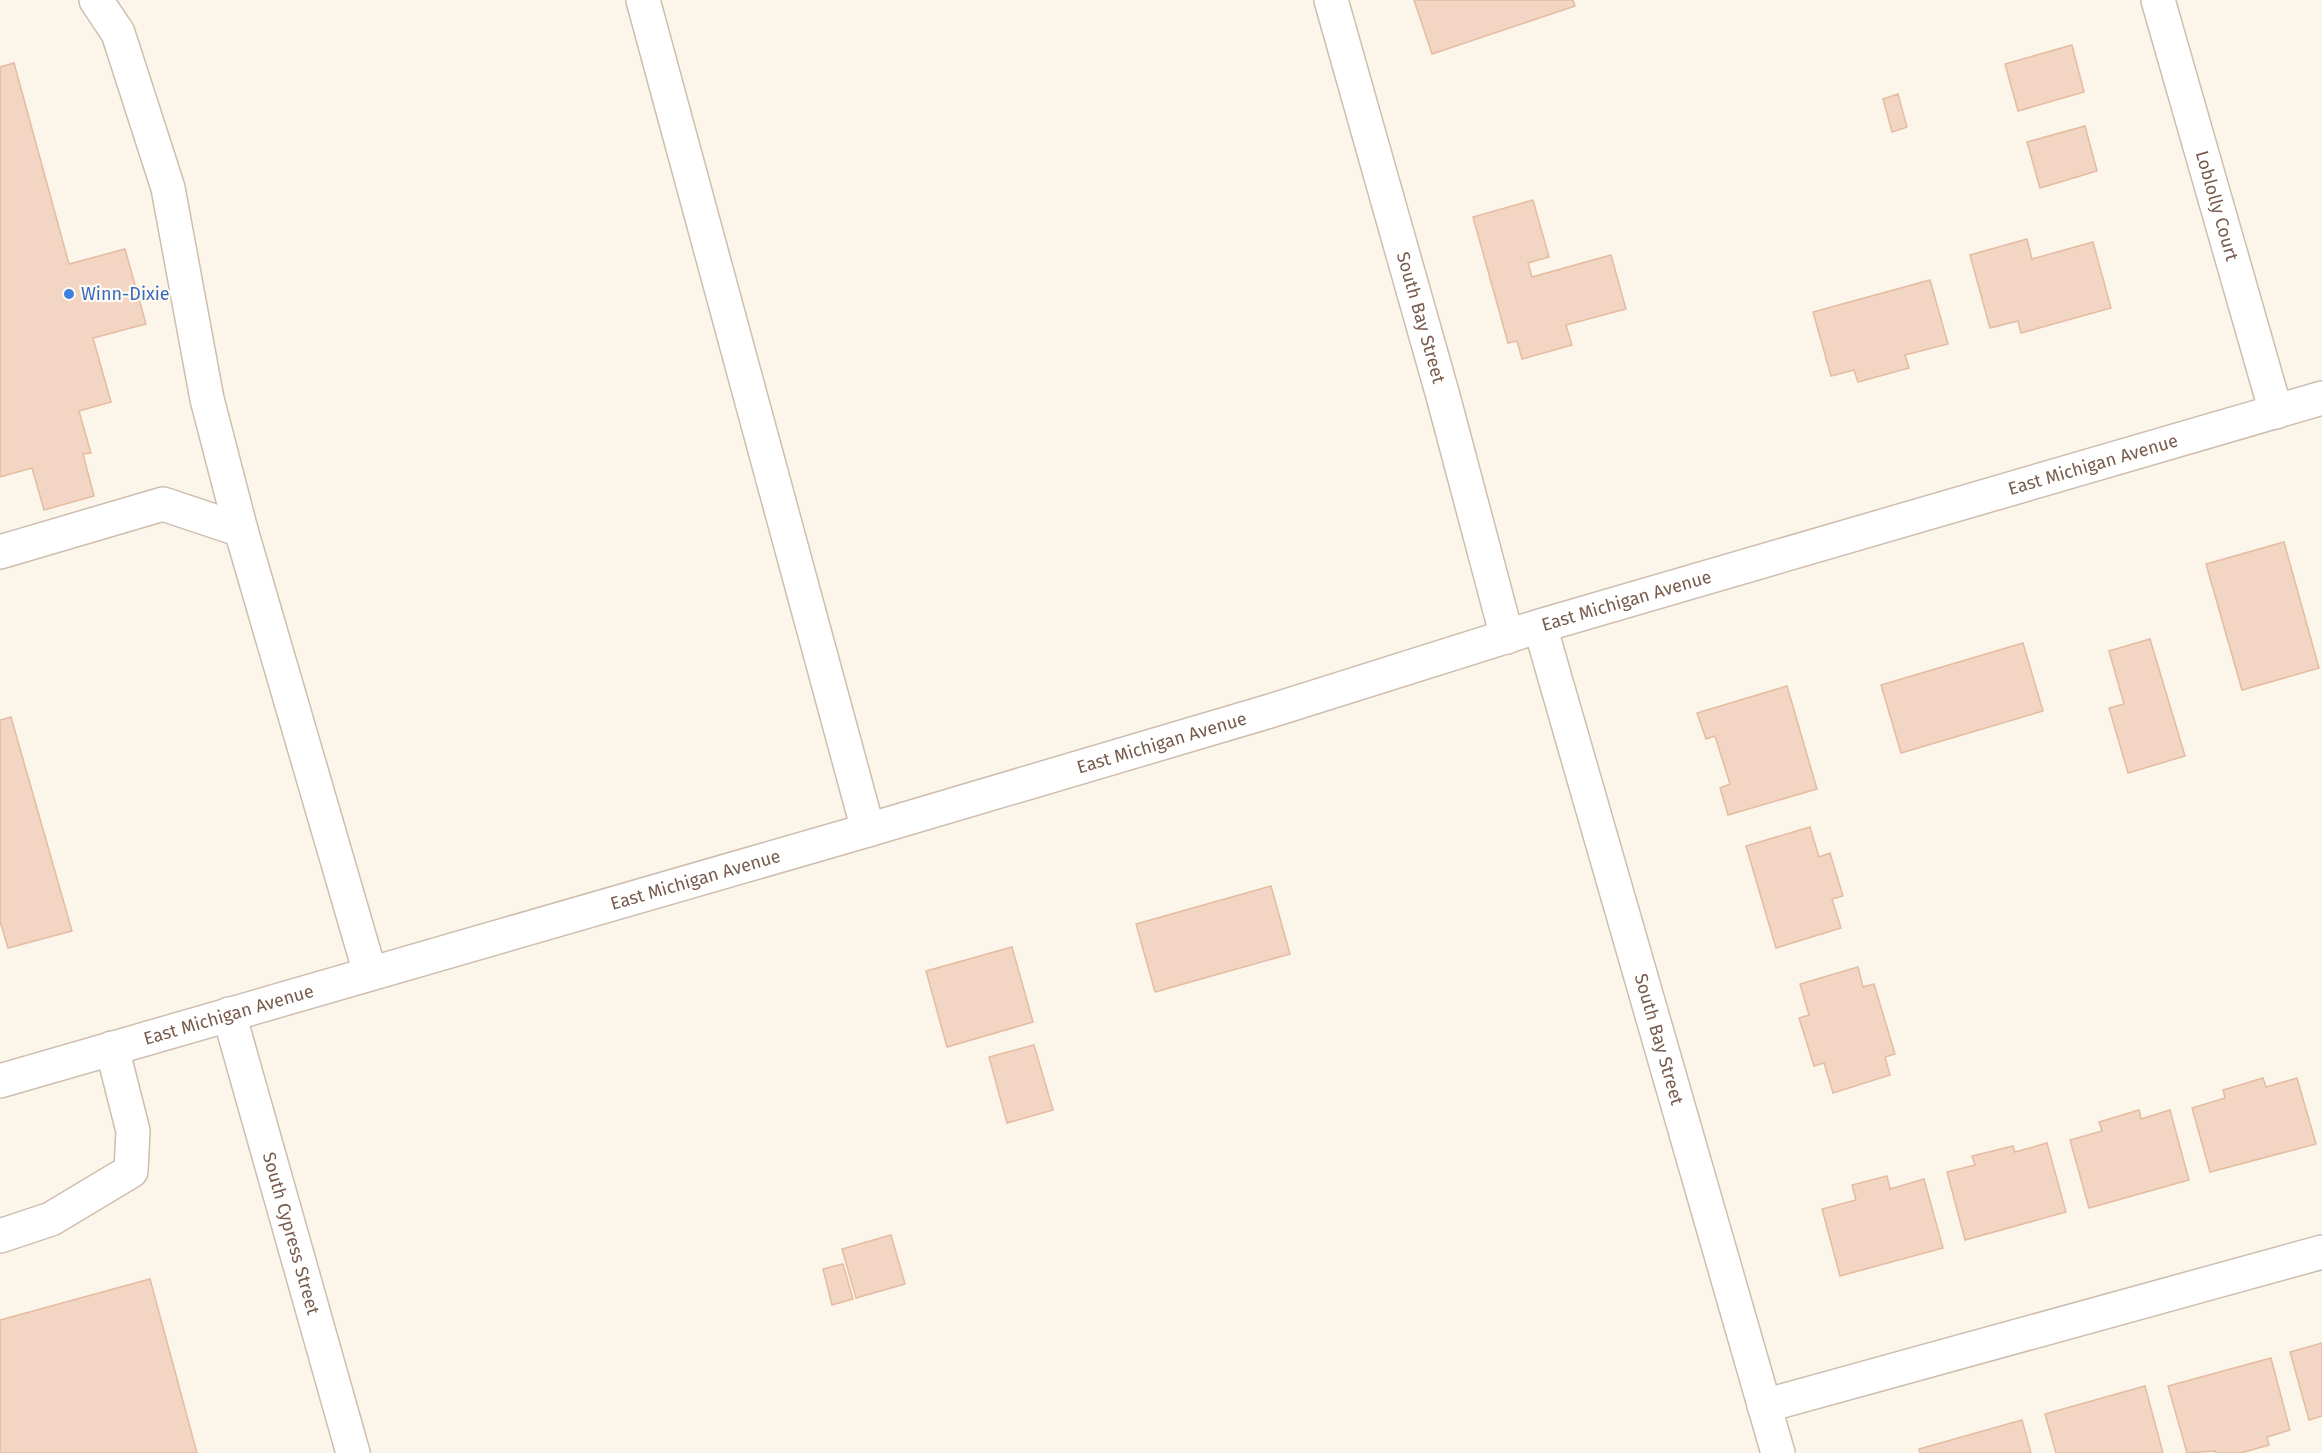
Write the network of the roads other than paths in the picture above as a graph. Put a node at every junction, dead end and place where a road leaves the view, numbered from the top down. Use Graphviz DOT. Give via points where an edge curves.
graph roads {
  1 [pos="96,0"];
  2 [pos="642,0"];
  3 [pos="1331,0"];
  4 [pos="2158,0"];
  5 [pos="2322,398"];
  6 [pos="2276,412"];
  7 [pos="241,530"];
  8 [pos="0,552"];
  9 [pos="1540,626"];
  10 [pos="1507,637"];
  11 [pos="868,830"];
  12 [pos="370,973"];
  13 [pos="230,1014"];
  14 [pos="112,1048"];
  15 [pos="0,1081"];
  16 [pos="0,1236"];
  17 [pos="2322,1252"];
  18 [pos="1764,1406"];
  19 [pos="353,1453"];
  20 [pos="1778,1453"];
  1 -- 7 [label="street" via="118,33 168,188 207,399"];
  2 -- 11 [label="street"];
  3 -- 10 [label="street, South Bay Street"];
  4 -- 6 [label="street, Loblolly Court"];
  5 -- 6 [label="street, East Michigan Avenue"];
  6 -- 9 [label="street, East Michigan Avenue"];
  7 -- 8 [label="street" via="163,504"];
  7 -- 12 [label="street"];
  9 -- 10 [label="street, East Michigan Avenue"];
  9 -- 18 [label="street, South Bay Street"];
  10 -- 11 [label="street, East Michigan Avenue"];
  11 -- 12 [label="street, East Michigan Avenue"];
  12 -- 13 [label="street, East Michigan Avenue"];
  13 -- 14 [label="street, East Michigan Avenue"];
  13 -- 19 [label="street, South Cypress Street"];
  14 -- 15 [label="street, East Michigan Avenue"];
  14 -- 16 [label="street" via="133,1131 132,1171 51,1219"];
  17 -- 18 [label="street"];
  18 -- 20 [label="street, South Bay Street"];
}
